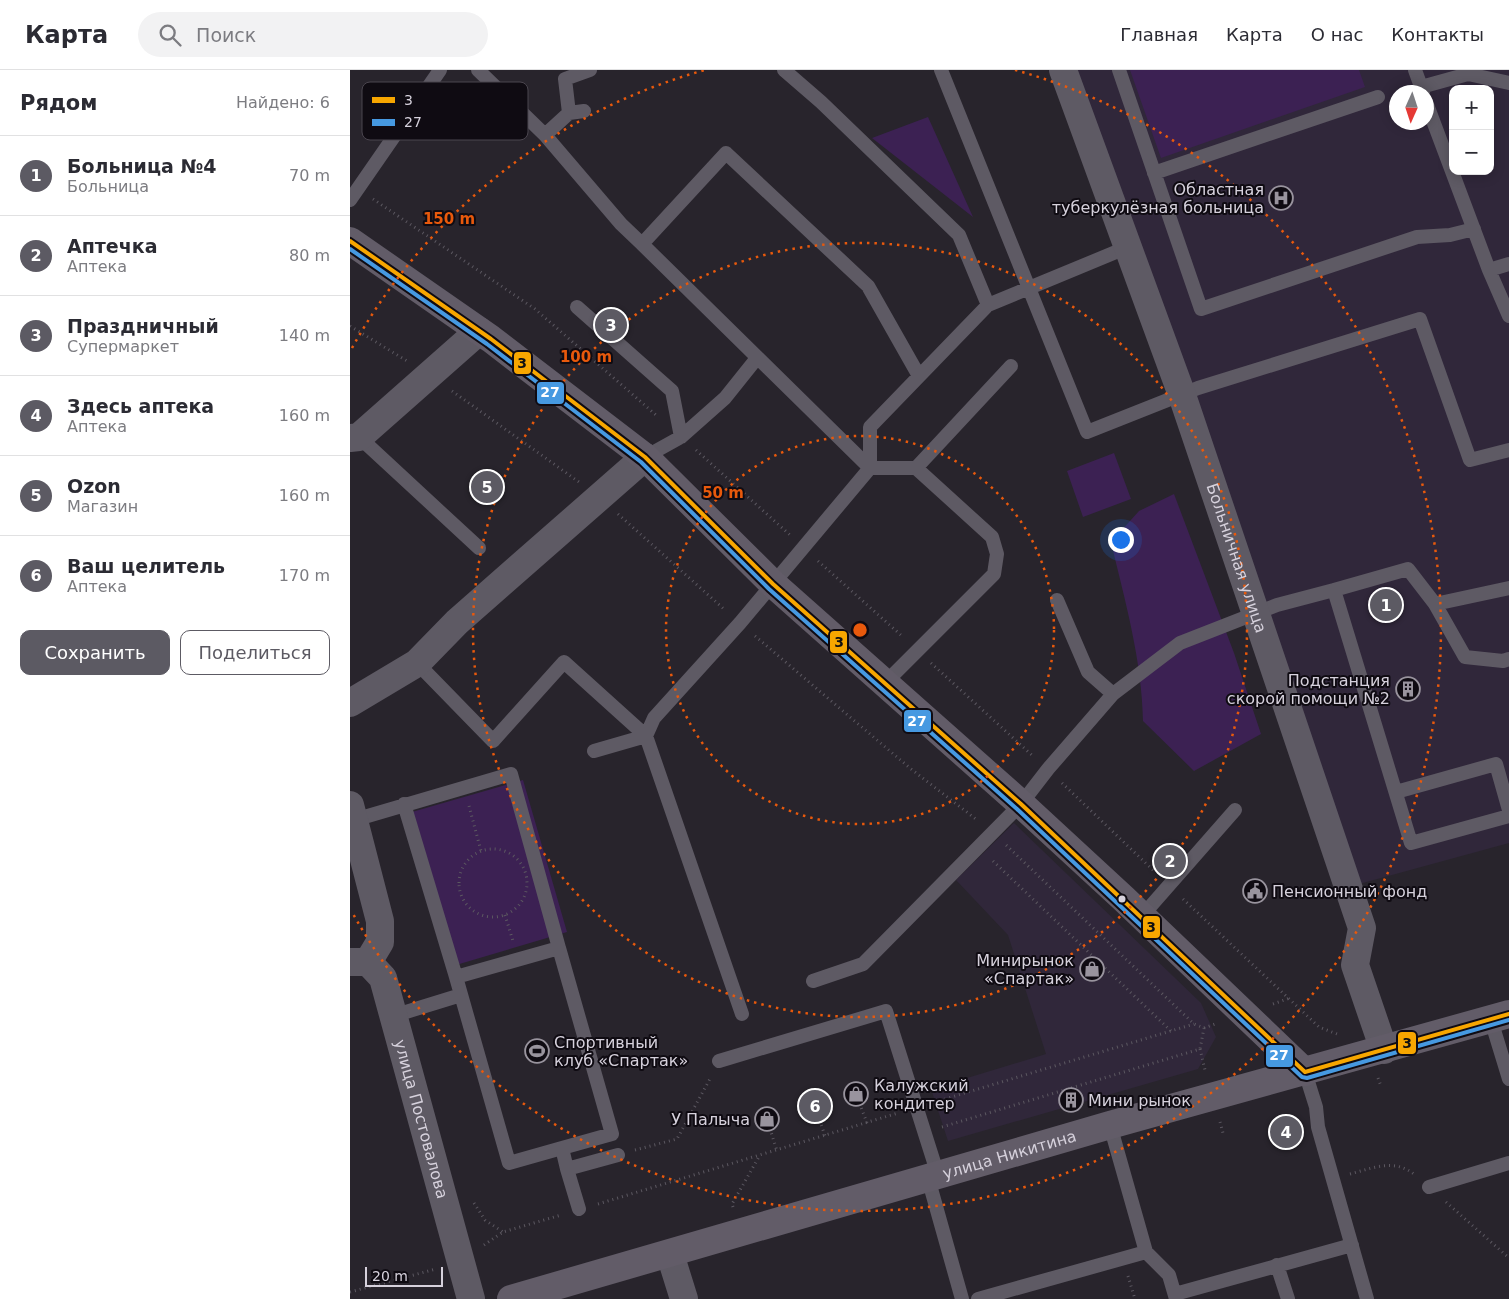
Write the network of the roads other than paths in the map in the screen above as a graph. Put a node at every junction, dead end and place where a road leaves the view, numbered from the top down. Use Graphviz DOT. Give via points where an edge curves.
graph roads {
  1 [pos="440,70"];
  2 [pos="478,70"];
  3 [pos="590,70"];
  4 [pos="784,70"];
  5 [pos="1063,70"];
  6 [pos="1119,70"];
  7 [pos="1415,70"];
  8 [pos="946,72"];
  9 [pos="1469,72"];
  10 [pos="563,75"];
  11 [pos="432,82"];
  12 [pos="490,82"];
  13 [pos="1509,83"];
  14 [pos="1420,85"];
  15 [pos="1434,85"];
  16 [pos="1378,97"];
  17 [pos="584,111"];
  18 [pos="569,113"];
  19 [pos="528,119"];
  20 [pos="1434,123"];
  21 [pos="544,135"];
  22 [pos="392,140"];
  23 [pos="1154,173"];
  24 [pos="350,200"];
  25 [pos="1474,229"];
  26 [pos="350,241"];
  27 [pos="642,244"];
  28 [pos="1128,247"];
  29 [pos="1509,264"];
  30 [pos="1489,270"];
  31 [pos="1030,287"];
  32 [pos="988,305"];
  33 [pos="578,307"];
  34 [pos="1509,316"];
  35 [pos="479,331"];
  36 [pos="757,358"];
  37 [pos="1011,366"];
  38 [pos="919,376"];
  39 [pos="1182,395"];
  40 [pos="355,437"];
  41 [pos="681,437"];
  42 [pos="1509,450"];
  43 [pos="646,457"];
  44 [pos="870,468"];
  45 [pos="916,468"];
  46 [pos="479,548"];
  47 [pos="773,584"];
  48 [pos="1509,588"];
  49 [pos="1334,590"];
  50 [pos="1058,600"];
  51 [pos="1435,604"];
  52 [pos="1256,614"];
  53 [pos="1509,659"];
  54 [pos="417,663"];
  55 [pos="884,684"];
  56 [pos="1113,694"];
  57 [pos="350,703"];
  58 [pos="646,736"];
  59 [pos="594,751"];
  60 [pos="1396,792"];
  61 [pos="404,804"];
  62 [pos="1021,804"];
  63 [pos="1235,810"];
  64 [pos="1509,810"];
  65 [pos="352,812"];
  66 [pos="1509,816"];
  67 [pos="1142,916"];
  68 [pos="559,948"];
  69 [pos="359,962"];
  70 [pos="456,977"];
  71 [pos="813,981"];
  72 [pos="461,995"];
  73 [pos="742,1014"];
  74 [pos="393,1016"];
  75 [pos="1500,1017"];
  76 [pos="1384,1050"];
  77 [pos="719,1061"];
  78 [pos="1305,1072"];
  79 [pos="1509,1079"];
  80 [pos="1110,1125"];
  81 [pos="562,1148"];
  82 [pos="618,1155"];
  83 [pos="1509,1163"];
  84 [pos="568,1169"];
  85 [pos="933,1177"];
  86 [pos="1429,1187"];
  87 [pos="579,1209"];
  88 [pos="1352,1245"];
  89 [pos="1146,1252"];
  90 [pos="670,1254"];
  91 [pos="1277,1265"];
  92 [pos="1175,1296"];
  93 [pos="470,1299"];
  94 [pos="511,1299"];
  95 [pos="684,1299"];
  96 [pos="962,1299"];
  97 [pos="978,1299"];
  98 [pos="1288,1299"];
  99 [pos="1367,1299"];
  1 -- 11 [label="lane"];
  2 -- 12 [label="lane"];
  3 -- 10 [label="lane"];
  4 -- 32 [label="lane" via="958,235"];
  5 -- 28 [label="street, Больничная улица"];
  6 -- 23 [label="lane"];
  7 -- 14 [label="lane"];
  8 -- 31 [label="lane"];
  9 -- 13 [label="lane"];
  9 -- 15 [label="lane"];
  10 -- 18 [label="lane"];
  16 -- 23 [label="lane"];
  17 -- 18 [label="lane"];
  18 -- 21 [label="lane"];
  19 -- 21 [label="lane"];
  20 -- 25 [label="lane"];
  21 -- 27 [label="lane"];
  22 -- 24 [label="lane"];
  23 -- 25 [label="lane" via="1201,309 1417,238"];
  25 -- 30 [label="lane"];
  26 -- 35 [label="main road"];
  27 -- 36 [label="lane"];
  27 -- 38 [label="lane" via="726,153 868,286"];
  28 -- 31 [label="lane"];
  28 -- 39 [label="street, Больничная улица"];
  29 -- 30 [label="lane"];
  30 -- 34 [label="lane"];
  31 -- 32 [label="lane"];
  31 -- 39 [label="lane" via="1087,432"];
  32 -- 38 [label="lane"];
  33 -- 41 [label="lane" via="672,391"];
  35 -- 40 [label="street"];
  35 -- 43 [label="main road"];
  36 -- 41 [label="lane" via="725,398"];
  36 -- 44 [label="lane"];
  37 -- 45 [label="lane"];
  38 -- 44 [label="lane" via="870,427"];
  39 -- 42 [label="lane" via="1420,319 1470,460"];
  39 -- 52 [label="street, Больничная улица"];
  40 -- 46 [label="lane"];
  41 -- 43 [label="lane"];
  43 -- 47 [label="main road"];
  43 -- 54 [label="street" via="457,622"];
  44 -- 45 [label="lane"];
  44 -- 47 [label="lane"];
  45 -- 55 [label="lane" via="992,537 997,554 994,574"];
  47 -- 55 [label="main road"];
  47 -- 58 [label="lane" via="654,718"];
  48 -- 51 [label="lane"];
  49 -- 51 [label="lane" via="1408,569"];
  49 -- 52 [label="lane"];
  49 -- 60 [label="lane"];
  50 -- 56 [label="lane" via="1088,672"];
  51 -- 53 [label="lane" via="1466,657"];
  52 -- 56 [label="lane" via="1180,643"];
  52 -- 76 [label="street, Больничная улица" via="1362,928 1355,965"];
  54 -- 57 [label="street"];
  54 -- 58 [label="lane" via="494,741 564,662"];
  55 -- 62 [label="main road"];
  56 -- 62 [label="lane"];
  58 -- 59 [label="lane"];
  58 -- 73 [label="lane"];
  60 -- 64 [label="lane" via="1496,764"];
  60 -- 66 [label="lane" via="1411,843"];
  61 -- 65 [label="lane"];
  61 -- 68 [label="lane" via="511,774"];
  61 -- 70 [label="lane"];
  62 -- 67 [label="main road"];
  62 -- 71 [label="lane" via="863,964"];
  63 -- 67 [label="lane"];
  65 -- 69 [label="street" via="380,921 380,942"];
  67 -- 78 [label="main road"];
  68 -- 70 [label="lane"];
  68 -- 81 [label="lane" via="612,1134"];
  69 -- 74 [label="street, улица Постовалова" via="383,978"];
  70 -- 72 [label="lane"];
  72 -- 74 [label="lane"];
  72 -- 81 [label="lane" via="509,1163"];
  74 -- 93 [label="street, улица Постовалова"];
  75 -- 76 [label="main road, улица Никитина"];
  75 -- 79 [label="lane"];
  76 -- 78 [label="main road, улица Никитина"];
  77 -- 85 [label="lane" via="886,1011 926,1132"];
  78 -- 80 [label="main road, улица Никитина"];
  78 -- 88 [label="lane"];
  80 -- 85 [label="main road, улица Никитина"];
  80 -- 89 [label="lane"];
  81 -- 84 [label="lane"];
  82 -- 84 [label="lane"];
  83 -- 86 [label="lane"];
  84 -- 87 [label="lane"];
  85 -- 90 [label="main road, улица Никитина"];
  85 -- 96 [label="lane"];
  88 -- 91 [label="lane"];
  88 -- 99 [label="lane"];
  89 -- 92 [label="lane" via="1169,1275"];
  89 -- 97 [label="lane"];
  90 -- 94 [label="main road, улица Никитина"];
  90 -- 95 [label="street"];
  91 -- 92 [label="lane"];
  91 -- 98 [label="lane"];
}
